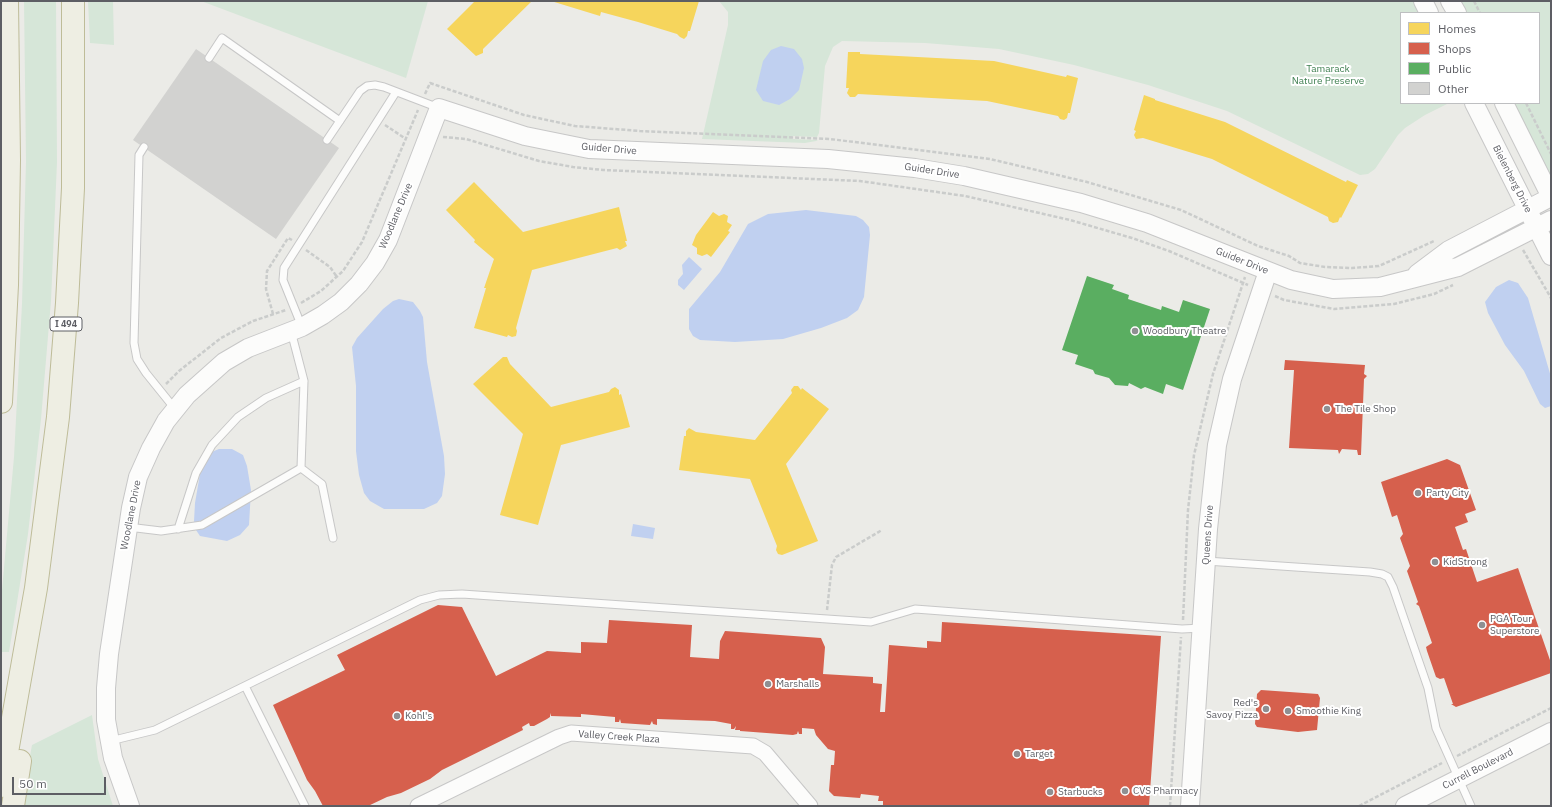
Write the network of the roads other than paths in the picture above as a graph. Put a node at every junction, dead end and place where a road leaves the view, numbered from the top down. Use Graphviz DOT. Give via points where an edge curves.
graph roads {
  1 [pos="7,1"];
  2 [pos="73,1"];
  3 [pos="1423,1"];
  4 [pos="1450,1"];
  5 [pos="1428,12"];
  6 [pos="1456,12"];
  7 [pos="209,58"];
  8 [pos="396,92"];
  9 [pos="1474,104"];
  10 [pos="1504,104"];
  11 [pos="439,108"];
  12 [pos="340,121"];
  13 [pos="327,140"];
  14 [pos="144,147"];
  15 [pos="1551,197"];
  16 [pos="1527,210"];
  17 [pos="1544,224"];
  18 [pos="1551,256"];
  19 [pos="1268,271"];
  20 [pos="1411,278"];
  21 [pos="296,329"];
  22 [pos="304,381"];
  23 [pos="1,402"];
  24 [pos="175,409"];
  25 [pos="301,468"];
  26 [pos="128,526"];
  27 [pos="178,529"];
  28 [pos="333,538"];
  29 [pos="1206,560"];
  30 [pos="1202,628"];
  31 [pos="27,644"];
  32 [pos="245,686"];
  33 [pos="1551,732"];
  34 [pos="110,741"];
  35 [pos="1460,778"];
  36 [pos="1,786"];
  37 [pos="13,806"];
  38 [pos="130,806"];
  39 [pos="305,806"];
  40 [pos="418,806"];
  41 [pos="810,806"];
  42 [pos="1190,806"];
  43 [pos="1405,806"];
  44 [pos="1471,806"];
  1 -- 23 [label="highway" via="9,160 7,285"];
  2 -- 31 [label="highway, I 494" via="74,138 67,303 52,475"];
  3 -- 5 [label="street"];
  4 -- 6 [label="street"];
  7 -- 12 [label="lane" via="222,38"];
  8 -- 11 [label="lane"];
  8 -- 12 [label="lane" via="367,86 360,91"];
  8 -- 21 [label="lane" via="282,274 293,307"];
  9 -- 16 [label="street, Bielenberg Drive"];
  10 -- 15 [label="street"];
  11 -- 19 [label="street, Guider Drive" via="525,136 589,149 828,159 964,176 1081,203 1147,223"];
  11 -- 21 [label="street, Woodlane Drive" via="388,240 375,263 341,302 324,315"];
  12 -- 13 [label="lane"];
  14 -- 24 [label="lane" via="139,155 134,343 138,359"];
  15 -- 16 [label="street, Guider Drive"];
  16 -- 17 [label="street, Bielenberg Drive"];
  16 -- 20 [label="street, Guider Drive" via="1449,250"];
  17 -- 18 [label="street, Bielenberg Drive"];
  17 -- 20 [label="street, Guider Drive" via="1519,248"];
  19 -- 20 [label="street, Guider Drive" via="1304,284 1339,289 1380,286"];
  19 -- 29 [label="street, Queens Drive" via="1232,379 1219,432 1210,498"];
  21 -- 22 [label="lane"];
  21 -- 24 [label="street, Woodlane Drive" via="248,348 224,362"];
  22 -- 25 [label="lane"];
  22 -- 27 [label="lane" via="266,398 238,417 212,445 196,473"];
  24 -- 26 [label="street, Woodlane Drive" via="150,448 138,477"];
  25 -- 27 [label="lane" via="202,525"];
  25 -- 28 [label="lane" via="322,484"];
  26 -- 27 [label="lane" via="161,531"];
  26 -- 34 [label="street, Woodlane Drive" via="106,688 106,720"];
  29 -- 30 [label="street, Queens Drive"];
  29 -- 35 [label="lane" via="1385,575 1393,587 1428,688 1436,728"];
  30 -- 32 [label="lane" via="1182,629 915,609 871,622 462,594 438,595 420,600"];
  30 -- 42 [label="street, Queens Drive"];
  31 -- 36 [label="highway, I 494"];
  31 -- 37 [label="highway" via="25,735"];
  32 -- 34 [label="lane" via="155,730"];
  32 -- 39 [label="lane"];
  33 -- 35 [label="street, Currell Boulevard"];
  34 -- 38 [label="street, Woodlane Drive" via="117,772"];
  35 -- 43 [label="street, Currell Boulevard"];
  35 -- 44 [label="lane"];
  40 -- 41 [label="street, Valley Creek Plaza" via="571,733 753,746 764,753"];
}
